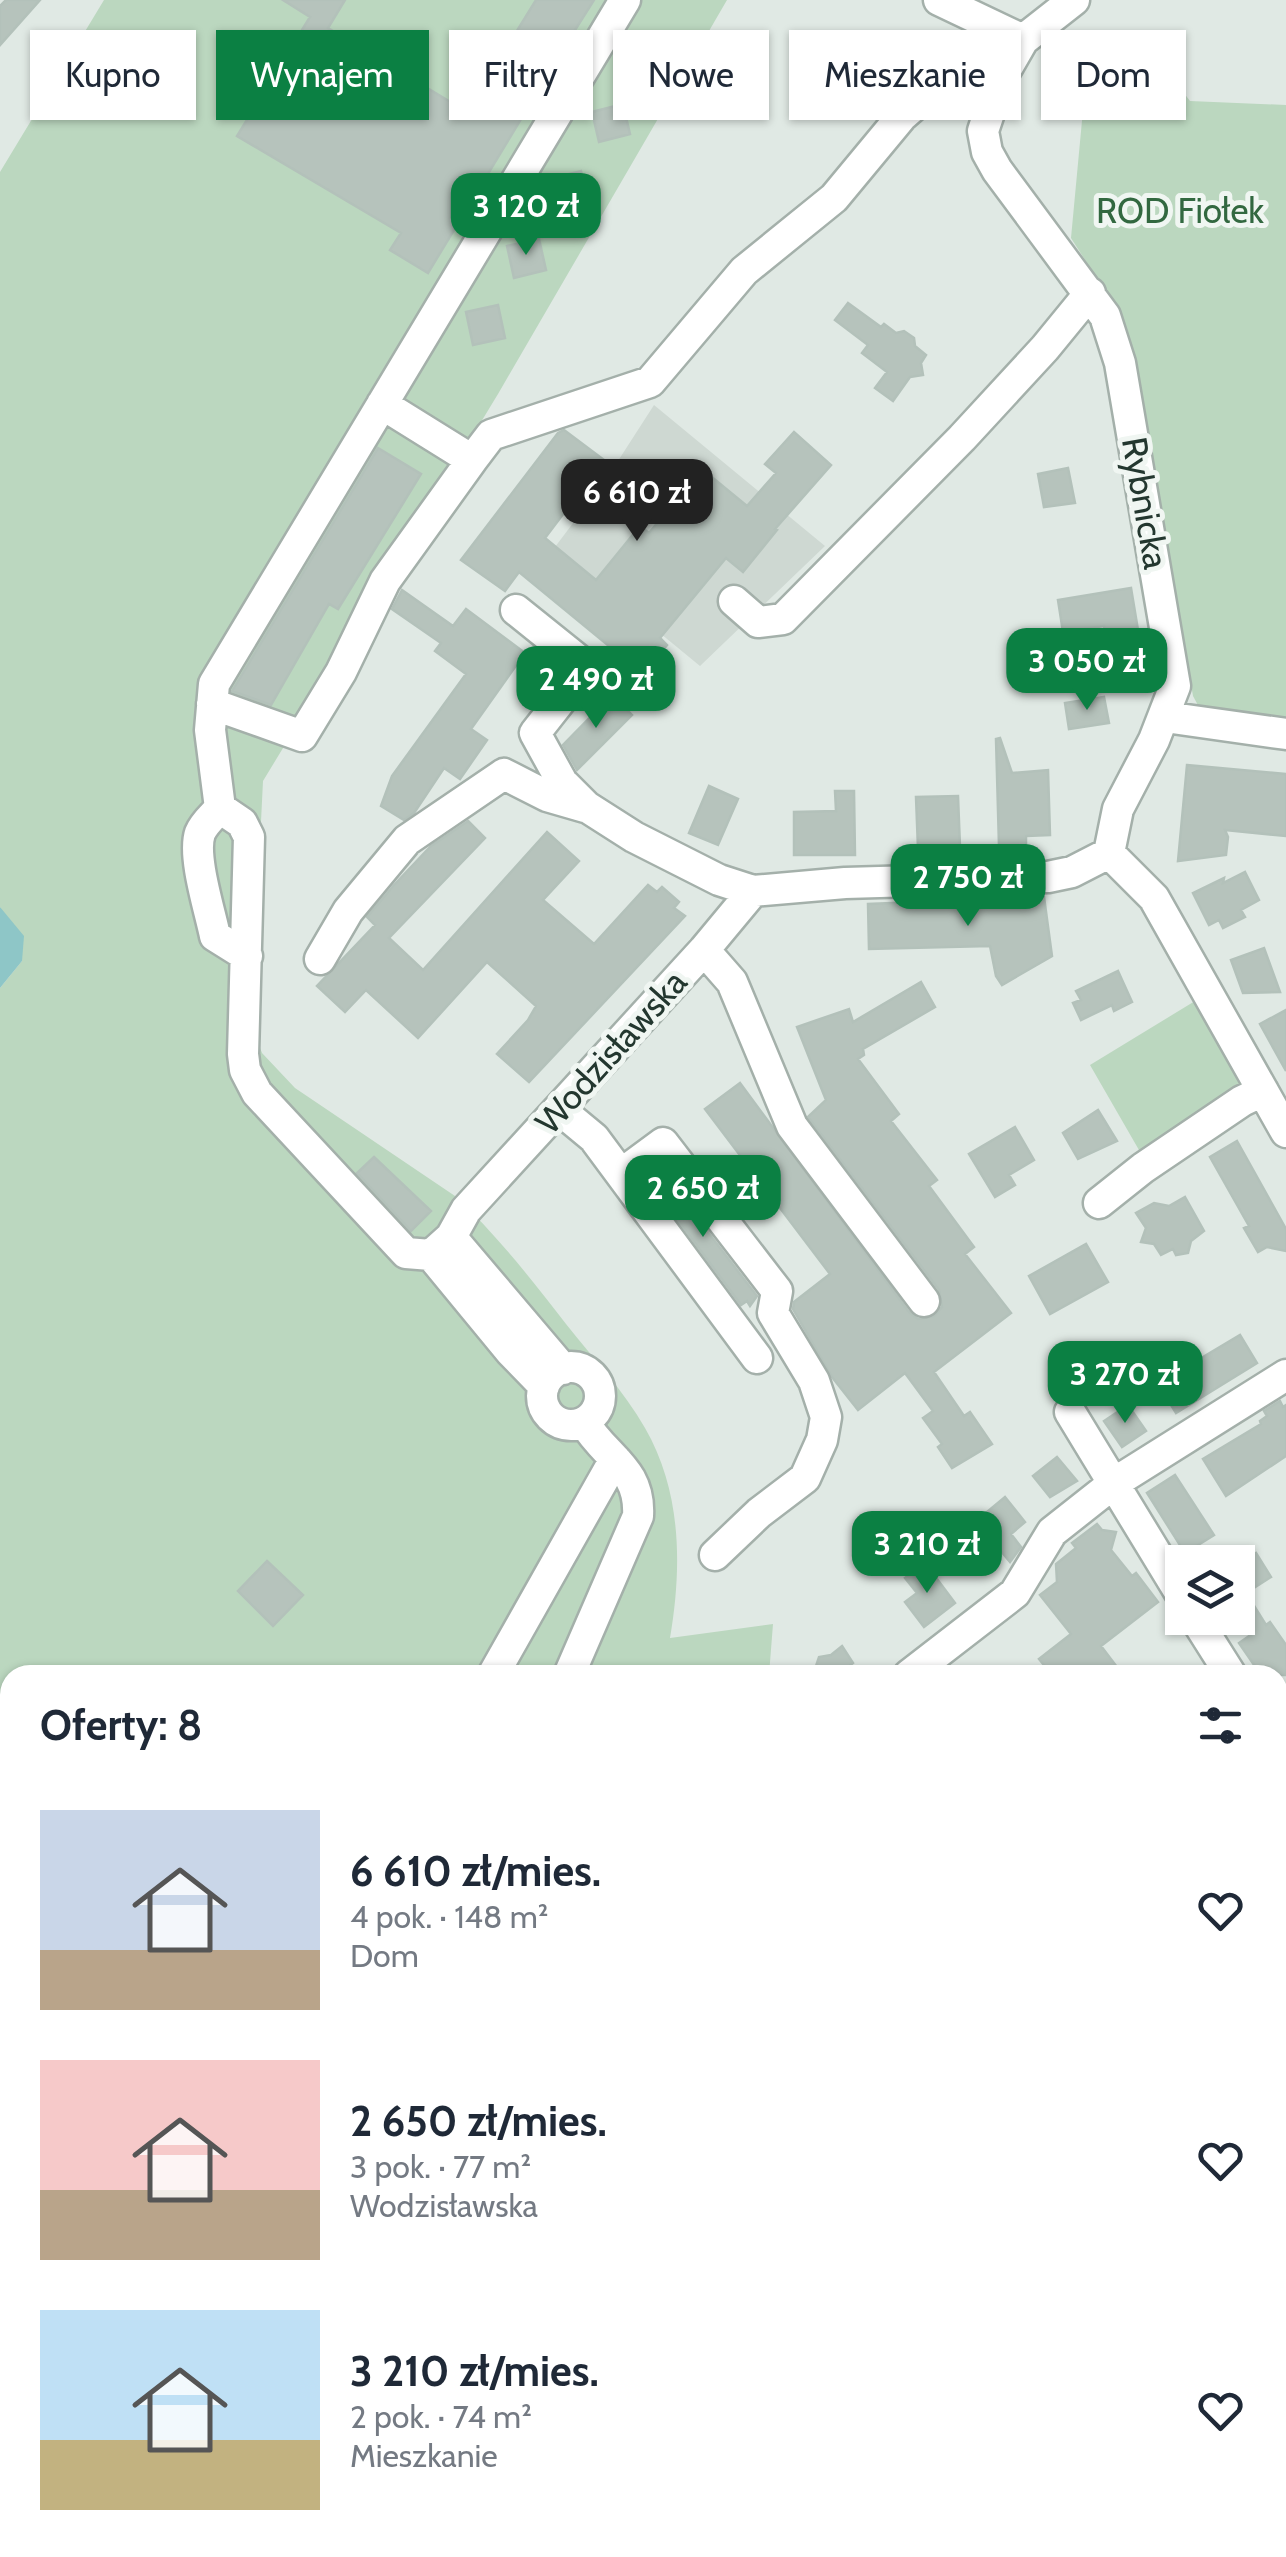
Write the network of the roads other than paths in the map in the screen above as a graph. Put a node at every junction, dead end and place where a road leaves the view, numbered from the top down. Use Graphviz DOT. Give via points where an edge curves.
graph roads {
  1 [pos="625,0"];
  2 [pos="939,0"];
  3 [pos="1074,0"];
  4 [pos="1024,40"];
  5 [pos="1021,45"];
  6 [pos="899,120"];
  7 [pos="986,120"];
  8 [pos="1090,293"];
  9 [pos="382,404"];
  10 [pos="472,460"];
  11 [pos="742,609"];
  12 [pos="516,610"];
  13 [pos="212,704"];
  14 [pos="1165,717"];
  15 [pos="1286,734"];
  16 [pos="220,808"];
  17 [pos="588,808"];
  18 [pos="250,850"];
  19 [pos="198,851"];
  20 [pos="1109,853"];
  21 [pos="752,891"];
  22 [pos="704,950"];
  23 [pos="246,956"];
  24 [pos="320,959"];
  25 [pos="1263,1091"];
  26 [pos="559,1109"];
  27 [pos="1286,1132"];
  28 [pos="620,1174"];
  29 [pos="1099,1203"];
  30 [pos="441,1246"];
  31 [pos="924,1301"];
  32 [pos="757,1358"];
  33 [pos="1286,1375"];
  34 [pos="554,1378"];
  35 [pos="1070,1412"];
  36 [pos="584,1422"];
  37 [pos="615,1459"];
  38 [pos="1114,1484"];
  39 [pos="715,1555"];
  40 [pos="1165,1568"];
  41 [pos="1206,1635"];
  42 [pos="500,1665"];
  43 [pos="573,1665"];
  44 [pos="922,1665"];
  45 [pos="1225,1665"];
  1 -- 9 [label="street"];
  2 -- 4 [label="street"];
  3 -- 4 [label="street, Rybnicka"];
  4 -- 5 [label="street, Rybnicka"];
  6 -- 10 [label="street" via="834,198 744,271 650,382 491,435"];
  7 -- 8 [label="street, Rybnicka" via="987,152"];
  8 -- 11 [label="street" via="962,438 782,619 758,622"];
  8 -- 14 [label="street, Rybnicka" via="1115,343 1127,401 1175,686"];
  9 -- 10 [label="street"];
  9 -- 13 [label="street" via="214,684"];
  10 -- 13 [label="street" via="386,582 302,736"];
  12 -- 17 [label="street" via="587,666 535,732 562,782"];
  13 -- 16 [label="street"];
  14 -- 15 [label="street"];
  14 -- 20 [label="street, Rybnicka" via="1118,808"];
  16 -- 18 [label="street" via="242,823"];
  16 -- 19 [label="street" via="204,825"];
  17 -- 21 [label="street" via="634,838"];
  17 -- 24 [label="street" via="504,774 407,840 348,911"];
  18 -- 19 [label="street"];
  18 -- 23 [label="street"];
  19 -- 23 [label="street" via="216,936"];
  20 -- 21 [label="street" via="1048,877"];
  20 -- 25 [label="street" via="1154,898"];
  21 -- 22 [label="street, Wodzisławska"];
  22 -- 26 [label="street, Wodzisławska"];
  22 -- 31 [label="street" via="732,982 792,1126"];
  23 -- 30 [label="street" via="242,1054 252,1086 406,1253"];
  25 -- 27 [label="street"];
  25 -- 29 [label="street"];
  26 -- 28 [label="street" via="594,1138"];
  26 -- 30 [label="street, Wodzisławska"];
  28 -- 32 [label="street"];
  28 -- 39 [label="street" via="664,1143 777,1291 773,1313 814,1381 826,1417 805,1478"];
  30 -- 34 [label="street" via="510,1351"];
  33 -- 38 [label="street"];
  34 -- 36 [label="street" via="543,1404 554,1420"];
  34 -- 36 [label="street" via="585,1371 599,1388 596,1410"];
  35 -- 38 [label="street"];
  36 -- 37 [label="street"];
  37 -- 42 [label="street"];
  37 -- 43 [label="street" via="633,1480 638,1516"];
  38 -- 40 [label="street"];
  38 -- 44 [label="street" via="1052,1532 1015,1593"];
  41 -- 45 [label="street"];
}
